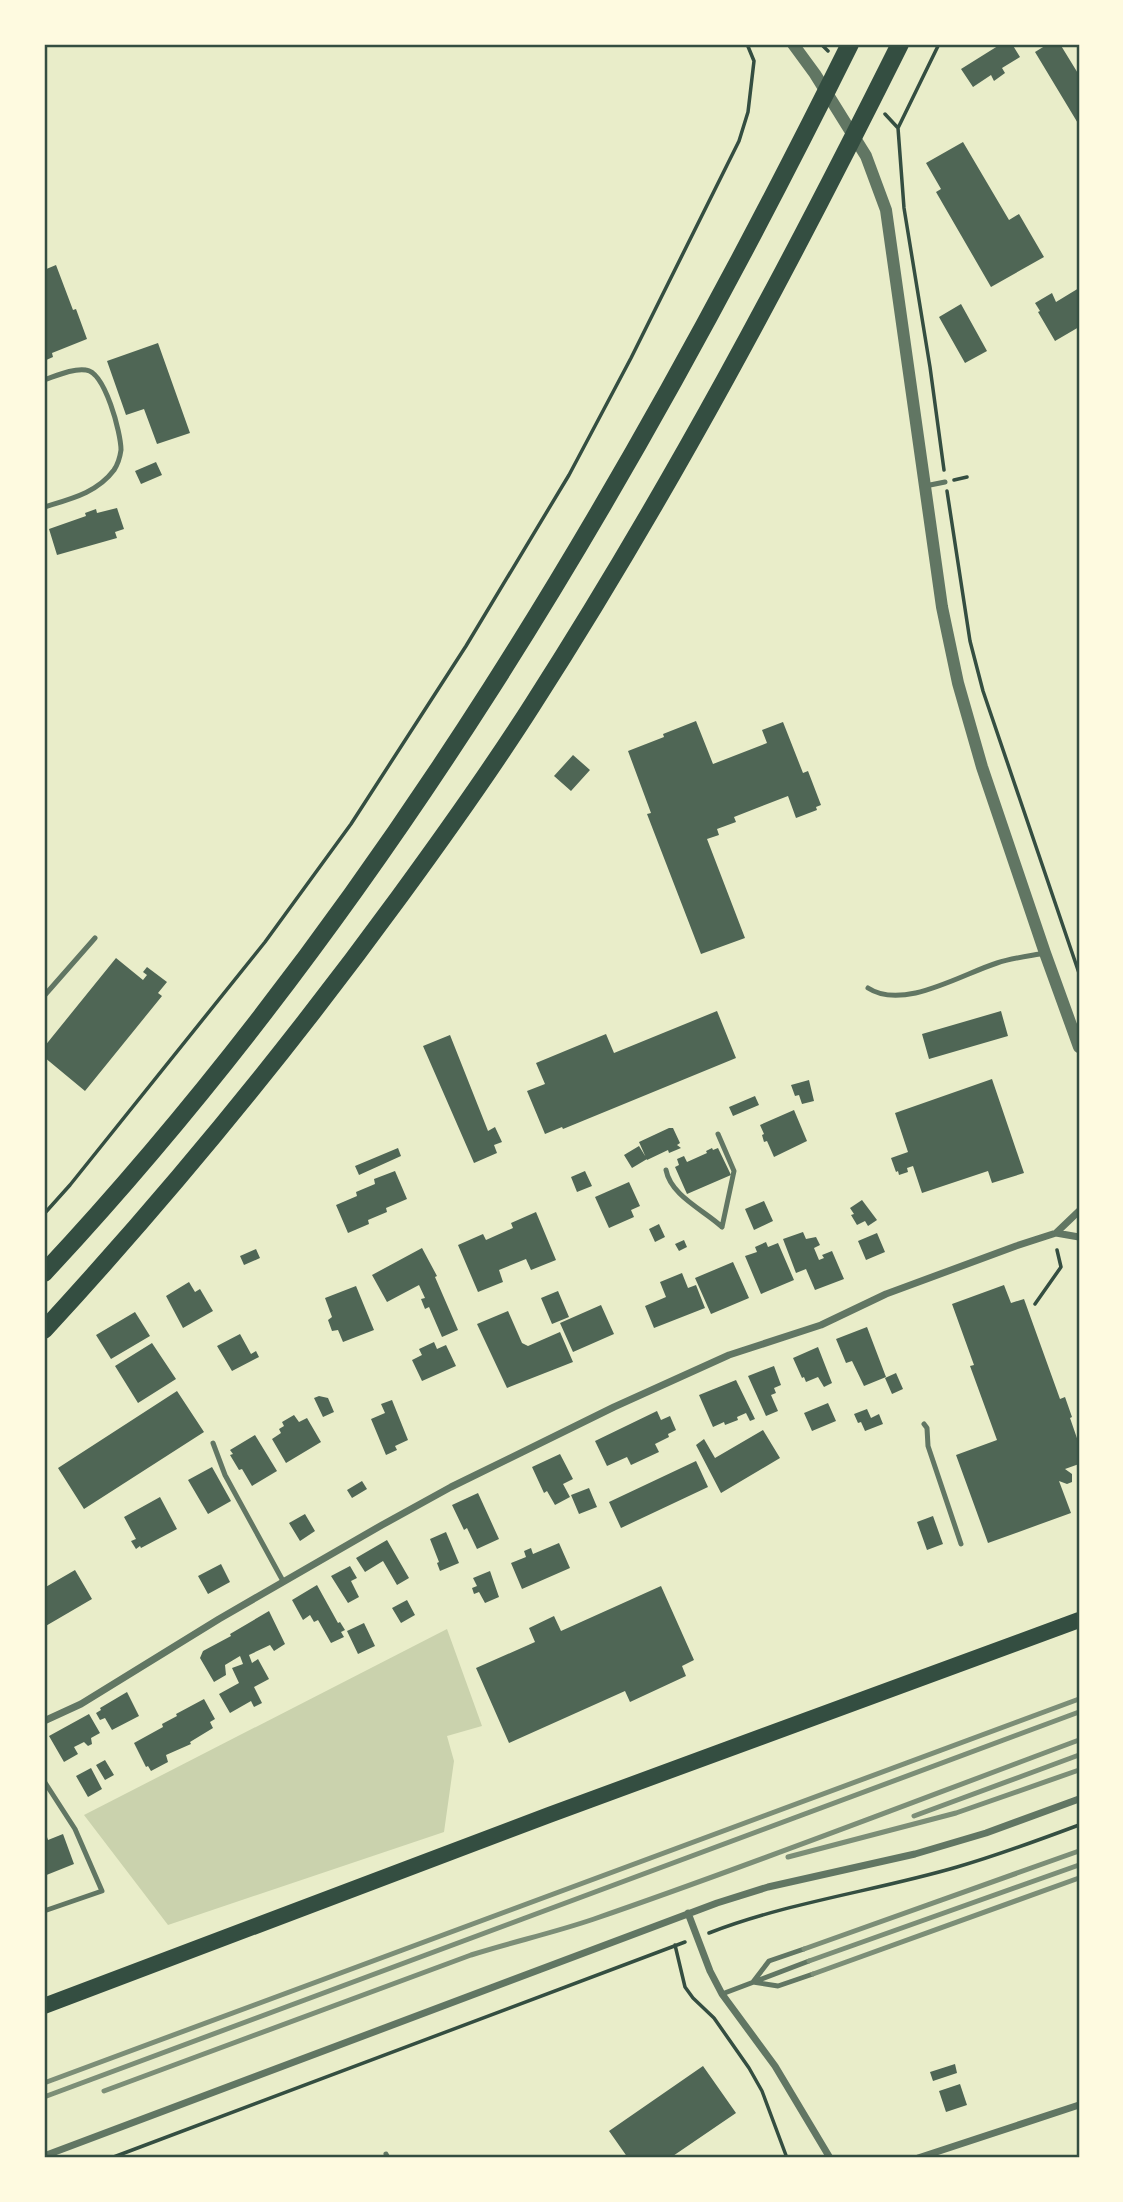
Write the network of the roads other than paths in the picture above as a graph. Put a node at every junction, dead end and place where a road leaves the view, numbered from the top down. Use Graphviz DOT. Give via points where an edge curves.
graph roads {
  1 [pos="793,44"];
  2 [pos="850,44"];
  3 [pos="899,48"];
  4 [pos="44,380"];
  5 [pos="945,482"];
  6 [pos="925,486"];
  7 [pos="44,507"];
  8 [pos="95,938"];
  9 [pos="1045,953"];
  10 [pos="868,988"];
  11 [pos="44,996"];
  12 [pos="1079,1047"];
  13 [pos="718,1134"];
  14 [pos="666,1170"];
  15 [pos="1079,1211"];
  16 [pos="1056,1233"];
  17 [pos="1079,1237"];
  18 [pos="44,1273"];
  19 [pos="44,1330"];
  20 [pos="924,1423"];
  21 [pos="213,1443"];
  22 [pos="961,1544"];
  23 [pos="283,1581"];
  24 [pos="1079,1620"];
  25 [pos="44,1721"];
  26 [pos="44,1782"];
  27 [pos="1079,1799"];
  28 [pos="44,1911"];
  29 [pos="688,1913"];
  30 [pos="804,1949"];
  31 [pos="809,1961"];
  32 [pos="813,1974"];
  33 [pos="753,1982"];
  34 [pos="722,1994"];
  35 [pos="44,2006"];
  36 [pos="1079,2105"];
  37 [pos="44,2156"];
  38 [pos="831,2158"];
  39 [pos="918,2158"];
  1 -- 6 [label="street" via="866,156 886,210"];
  2 -- 18 [label="highway" via="774,196 632,455 457,739 382,852 260,1016 176,1122"];
  3 -- 19 [label="highway" via="755,325 642,528 533,706 370,937 277,1058 136,1229"];
  4 -- 7 [label="lane" via="77,370 95,373 108,399 121,447 118,464 92,490"];
  5 -- 6 [label="lane"];
  6 -- 9 [label="street" via="958,683"];
  8 -- 11 [label="lane"];
  9 -- 10 [label="lane" via="999,962 904,996"];
  9 -- 12 [label="street"];
  13 -- 14 [label="lane" via="734,1171 722,1227 680,1194"];
  15 -- 16 [label="street"];
  16 -- 17 [label="street"];
  16 -- 23 [label="street" via="887,1294 839,1318 748,1348 614,1407 451,1487"];
  20 -- 22 [label="lane"];
  21 -- 23 [label="lane" via="225,1475"];
  23 -- 25 [label="street"];
  24 -- 35 [label="main road"];
  26 -- 28 [label="lane" via="75,1829 102,1891"];
  27 -- 29 [label="street" via="962,1840 768,1887"];
  29 -- 34 [label="street"];
  29 -- 37 [label="street"];
  30 -- 33 [label="lane" via="769,1961"];
  31 -- 33 [label="lane"];
  32 -- 33 [label="lane" via="778,1986"];
  33 -- 34 [label="lane"];
  34 -- 38 [label="street" via="775,2066"];
  36 -- 39 [label="street"];
}
